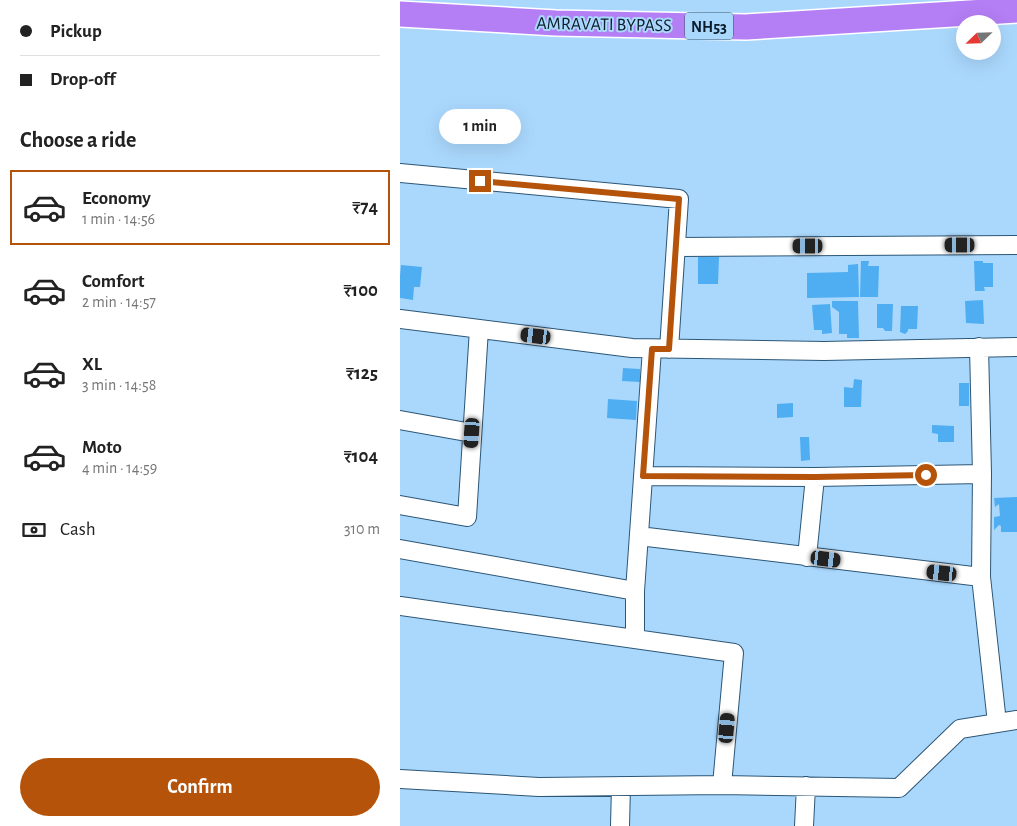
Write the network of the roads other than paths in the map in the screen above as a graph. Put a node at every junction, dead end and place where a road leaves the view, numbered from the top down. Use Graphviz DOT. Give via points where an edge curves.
graph roads {
  1 [pos="1017,10"];
  2 [pos="400,14"];
  3 [pos="400,173"];
  4 [pos="1017,245"];
  5 [pos="676,247"];
  6 [pos="400,319"];
  7 [pos="479,329"];
  8 [pos="1017,346"];
  9 [pos="979,347"];
  10 [pos="660,349"];
  11 [pos="400,420"];
  12 [pos="472,433"];
  13 [pos="982,474"];
  14 [pos="643,476"];
  15 [pos="815,477"];
  16 [pos="400,505"];
  17 [pos="639,536"];
  18 [pos="400,550"];
  19 [pos="807,557"];
  20 [pos="981,577"];
  21 [pos="635,591"];
  22 [pos="400,606"];
  23 [pos="635,639"];
  24 [pos="1017,720"];
  25 [pos="997,723"];
  26 [pos="400,779"];
  27 [pos="722,784"];
  28 [pos="620,786"];
  29 [pos="806,786"];
  30 [pos="620,826"];
  31 [pos="804,826"];
  1 -- 2 [label="highway, AMRAVATI BYPASS / NH53" via="746,27 556,23"];
  3 -- 5 [label="street" via="679,199"];
  4 -- 5 [label="street"];
  5 -- 10 [label="street"];
  6 -- 7 [label="street"];
  7 -- 10 [label="street"];
  7 -- 12 [label="street"];
  8 -- 9 [label="street"];
  9 -- 10 [label="street" via="824,351"];
  9 -- 13 [label="street"];
  10 -- 14 [label="street"];
  11 -- 12 [label="street"];
  12 -- 16 [label="street" via="467,517"];
  13 -- 15 [label="street"];
  13 -- 20 [label="street"];
  14 -- 15 [label="street"];
  14 -- 17 [label="street"];
  15 -- 19 [label="street"];
  17 -- 19 [label="street"];
  17 -- 21 [label="street"];
  18 -- 21 [label="street"];
  19 -- 20 [label="street"];
  20 -- 25 [label="street"];
  21 -- 23 [label="street"];
  22 -- 23 [label="street"];
  23 -- 27 [label="street" via="734,653"];
  24 -- 25 [label="street"];
  25 -- 29 [label="street" via="960,729 899,788"];
  26 -- 28 [label="street" via="539,787"];
  27 -- 28 [label="street"];
  27 -- 29 [label="street"];
  28 -- 30 [label="street"];
  29 -- 31 [label="street"];
}
